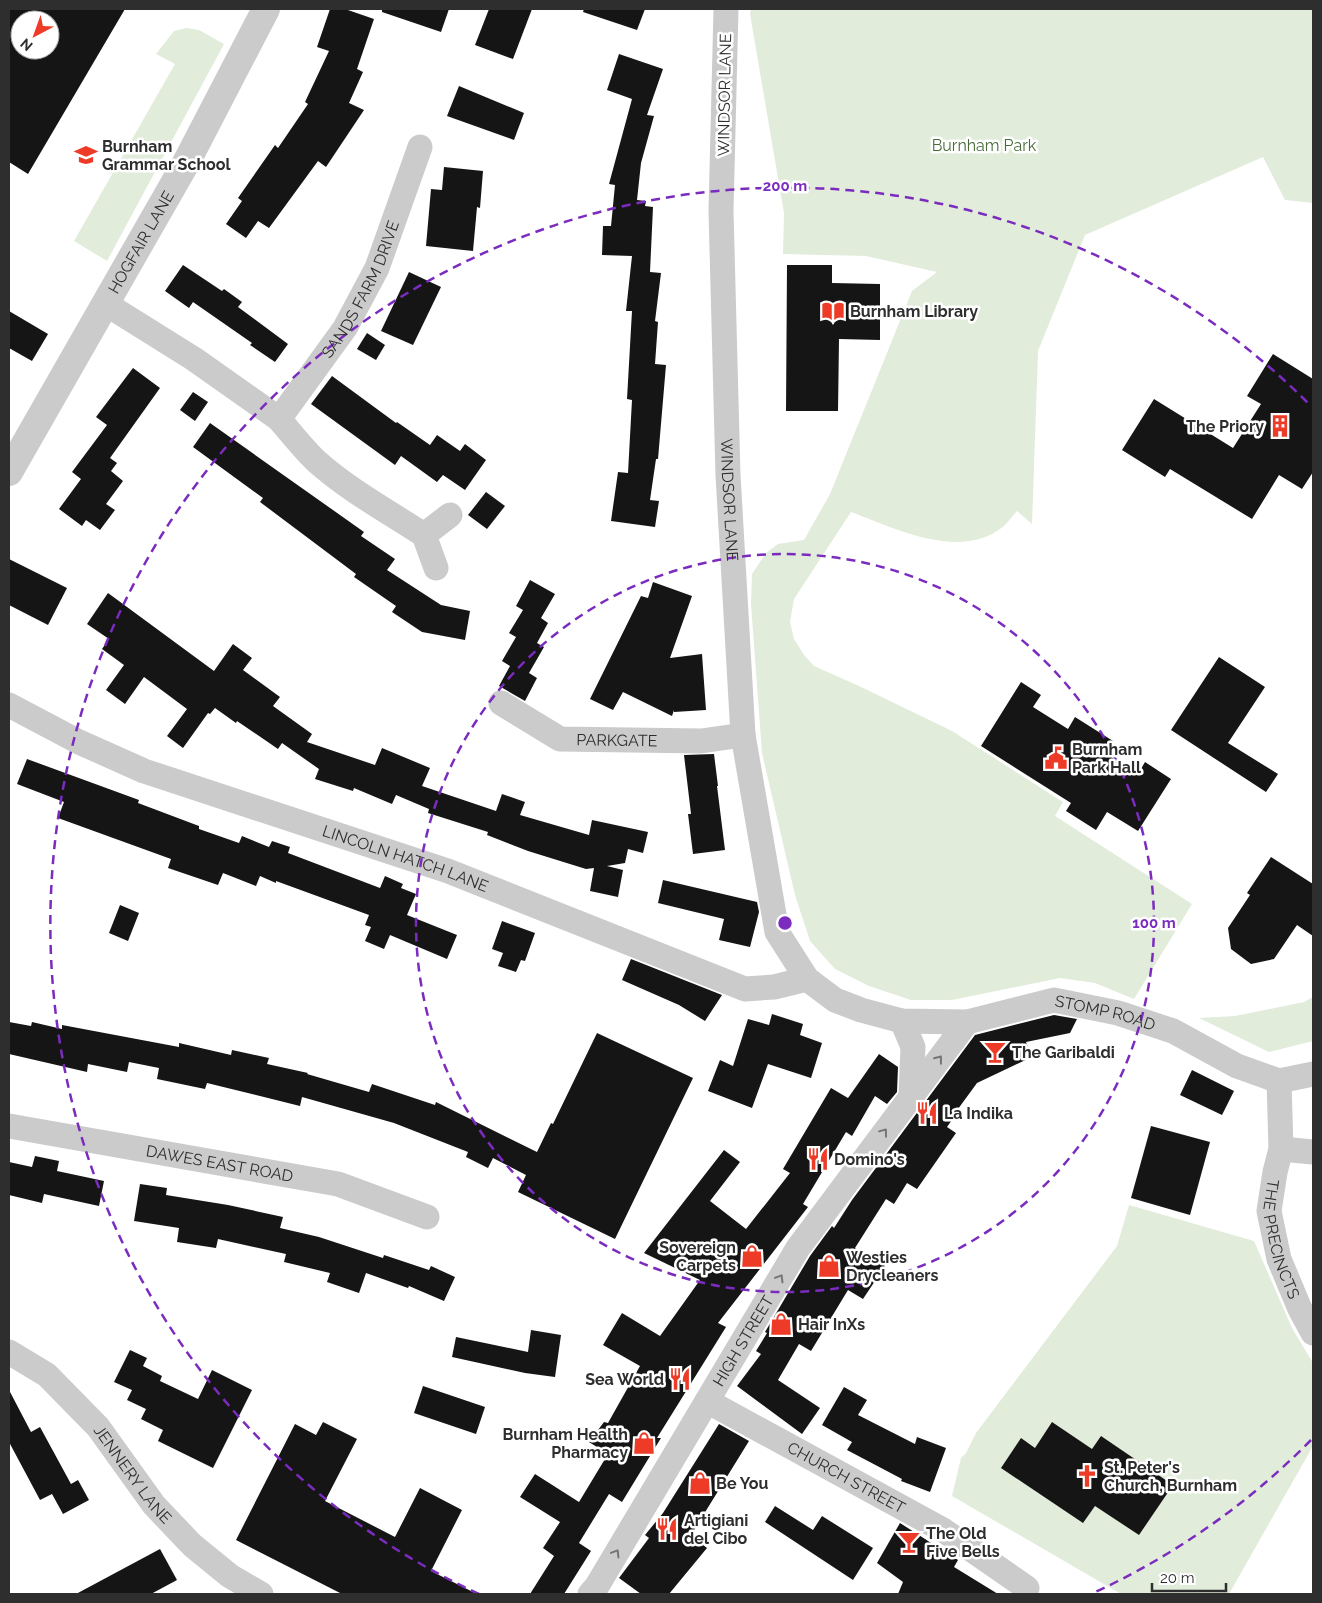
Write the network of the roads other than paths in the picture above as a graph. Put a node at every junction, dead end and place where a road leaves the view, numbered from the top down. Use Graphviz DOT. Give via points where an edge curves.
graph roads {
  1 [pos="266,9"];
  2 [pos="726,9"];
  3 [pos="420,147"];
  4 [pos="106,304"];
  5 [pos="279,418"];
  6 [pos="12,457"];
  7 [pos="450,515"];
  8 [pos="424,535"];
  9 [pos="436,568"];
  10 [pos="501,703"];
  11 [pos="9,705"];
  12 [pos="743,736"];
  13 [pos="807,979"];
  14 [pos="902,1021"];
  15 [pos="967,1022"];
  16 [pos="1313,1074"];
  17 [pos="1280,1081"];
  18 [pos="911,1096"];
  19 [pos="9,1126"];
  20 [pos="1281,1149"];
  21 [pos="1313,1152"];
  22 [pos="427,1217"];
  23 [pos="1313,1333"];
  24 [pos="9,1352"];
  25 [pos="707,1401"];
  26 [pos="599,1591"];
  27 [pos="261,1594"];
  28 [pos="1024,1594"];
  1 -- 4 [label="street, HOGFAIR LANE" via="187,161"];
  2 -- 12 [label="street, WINDSOR LANE" via="722,221 728,475"];
  3 -- 5 [label="street, SANDS FARM DRIVE" via="377,268 345,328"];
  4 -- 5 [label="street"];
  4 -- 6 [label="street, HOGFAIR LANE"];
  5 -- 8 [label="street" via="322,466"];
  7 -- 8 [label="street"];
  8 -- 9 [label="street"];
  10 -- 12 [label="street, PARKGATE" via="560,739 701,741"];
  11 -- 13 [label="street, LINCOLN HATCH LANE" via="72,739 144,771 448,872 746,989 774,987"];
  12 -- 13 [label="street, WINDSOR LANE" via="776,932"];
  13 -- 14 [label="street, STOMP ROAD" via="834,1000"];
  14 -- 15 [label="street, STOMP ROAD"];
  14 -- 18 [label="street" via="913,1047"];
  15 -- 17 [label="street, STOMP ROAD" via="1054,1000 1118,1013 1173,1031 1237,1066"];
  18 -- 15 [label="street, HIGH STREET, one-way"];
  16 -- 17 [label="street"];
  17 -- 20 [label="street, THE PRECINCTS"];
  25 -- 18 [label="street, HIGH STREET, one-way" via="798,1248"];
  19 -- 22 [label="street, DAWES EAST ROAD" via="338,1184"];
  20 -- 21 [label="street"];
  20 -- 23 [label="street, THE PRECINCTS" via="1269,1211 1279,1258"];
  24 -- 27 [label="street, JENNERY LANE" via="46,1375 98,1427 154,1505 192,1545 230,1576"];
  26 -- 25 [label="street, HIGH STREET, one-way"];
  25 -- 28 [label="street, CHURCH STREET" via="943,1530 1027,1588"];
}
